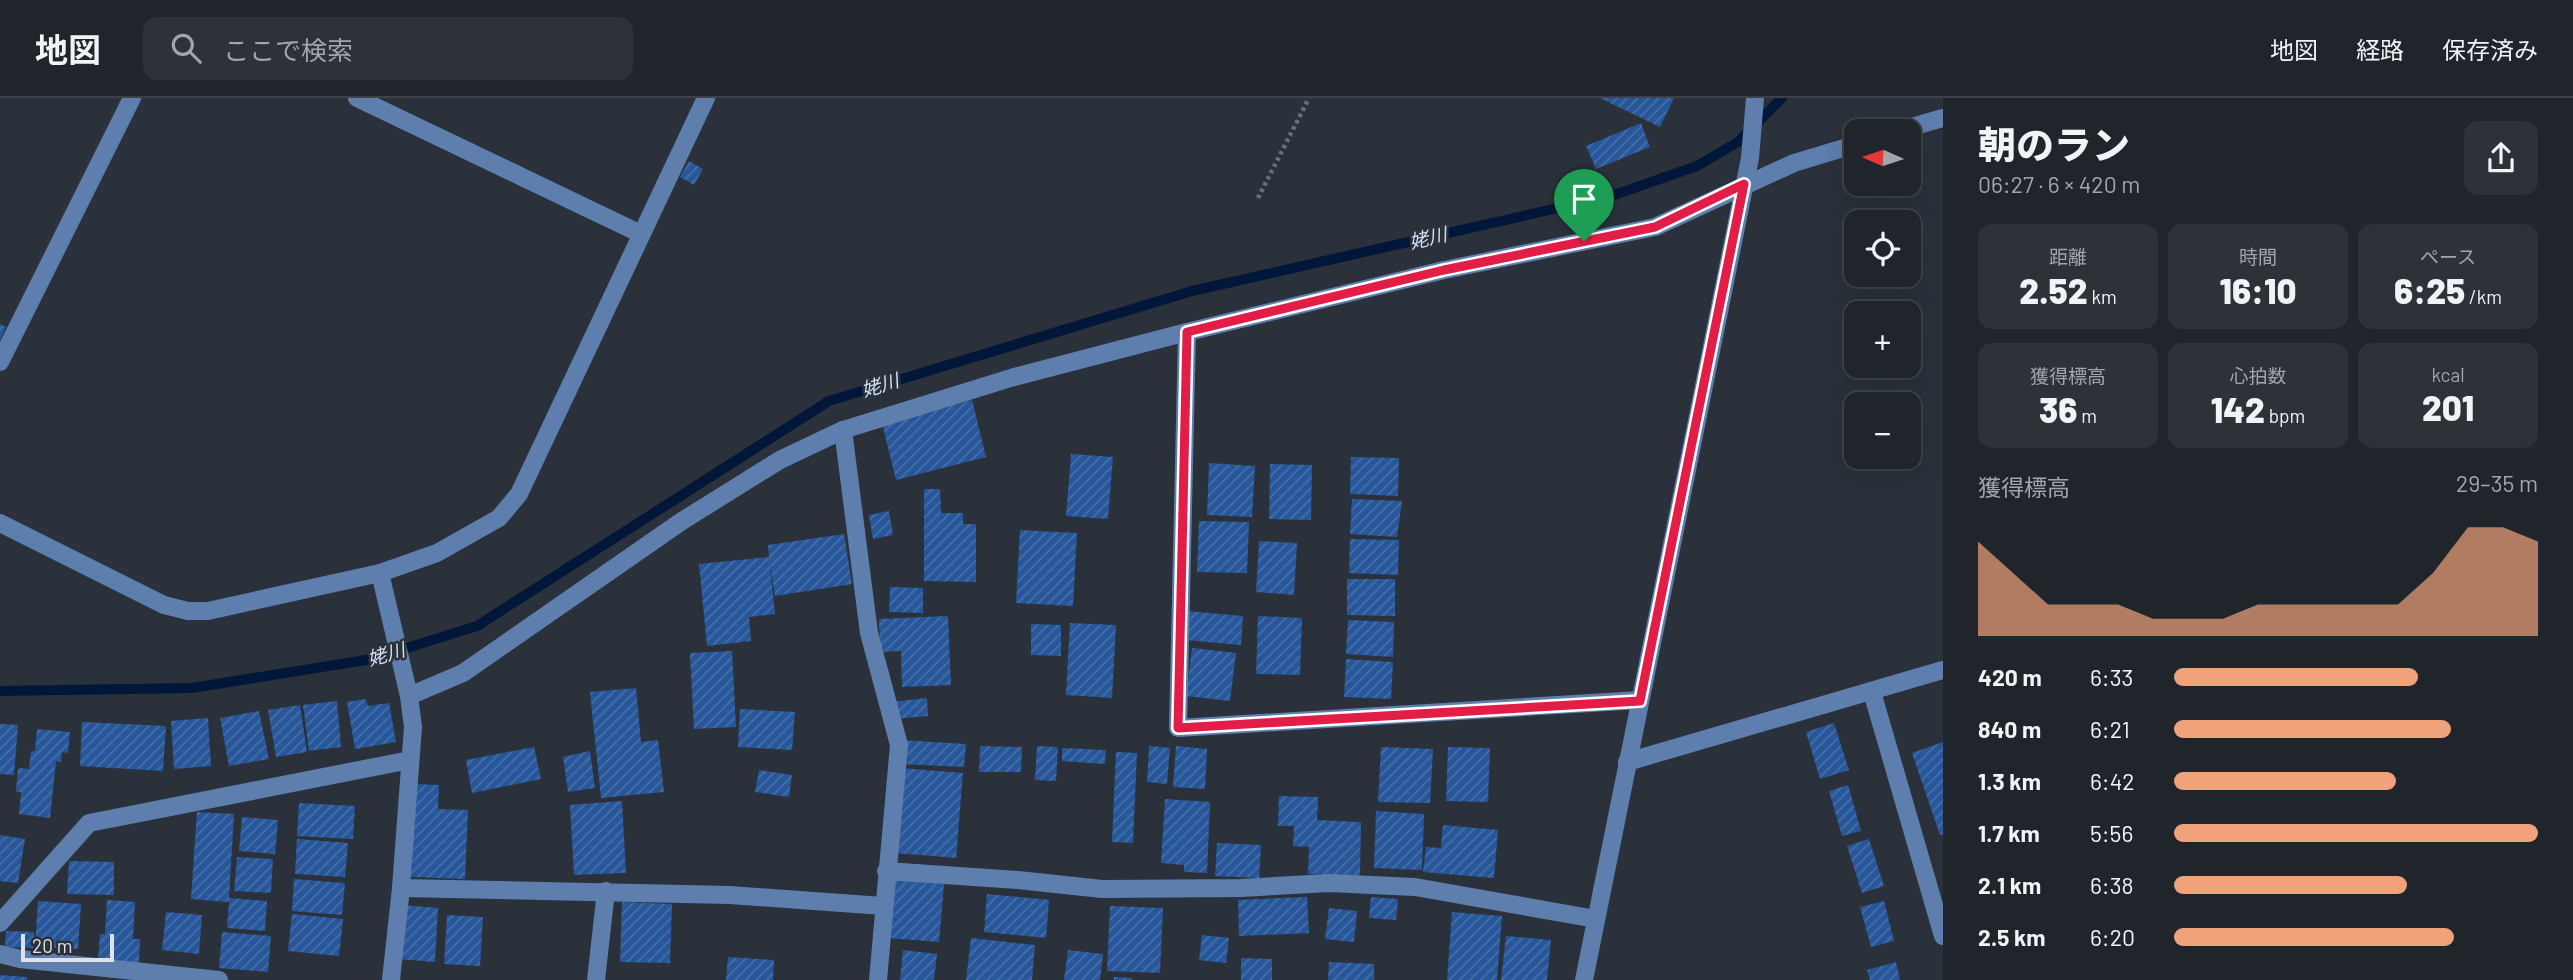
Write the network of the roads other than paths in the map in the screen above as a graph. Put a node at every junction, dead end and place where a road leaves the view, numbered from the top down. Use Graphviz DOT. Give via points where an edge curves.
graph roads {
  1 [pos="132,98"];
  2 [pos="357,98"];
  3 [pos="706,98"];
  4 [pos="1755,98"];
  5 [pos="1943,118"];
  6 [pos="1922,124"];
  7 [pos="1844,148"];
  8 [pos="1744,184"];
  9 [pos="641,234"];
  10 [pos="1187,332"];
  11 [pos="0,362"];
  12 [pos="843,430"];
  13 [pos="0,523"];
  14 [pos="380,573"];
  15 [pos="1943,670"];
  16 [pos="408,690"];
  17 [pos="1872,692"];
  18 [pos="1640,701"];
  19 [pos="410,760"];
  20 [pos="1627,762"];
  21 [pos="886,871"];
  22 [pos="401,888"];
  23 [pos="606,891"];
  24 [pos="883,906"];
  25 [pos="1596,919"];
  26 [pos="0,923"];
  27 [pos="1943,936"];
  28 [pos="0,954"];
  29 [pos="219,980"];
  30 [pos="391,980"];
  31 [pos="596,980"];
  32 [pos="878,980"];
  33 [pos="1584,980"];
  1 -- 11 [label="street"];
  2 -- 9 [label="street"];
  3 -- 9 [label="street"];
  4 -- 8 [label="street"];
  5 -- 6 [label="street"];
  7 -- 8 [label="street"];
  8 -- 10 [label="street" via="1655,227 1444,270"];
  8 -- 18 [label="street"];
  9 -- 14 [label="street" via="519,494 499,517 437,553"];
  10 -- 12 [label="street" via="1014,377"];
  10 -- 18 [label="street" via="1178,728"];
  12 -- 16 [label="street" via="780,460 682,521 463,673"];
  12 -- 21 [label="street" via="869,634 899,745"];
  13 -- 14 [label="street" via="164,605 188,611 208,611"];
  14 -- 16 [label="street"];
  15 -- 17 [label="street"];
  16 -- 19 [label="street" via="413,727"];
  17 -- 20 [label="street"];
  17 -- 27 [label="street"];
  18 -- 20 [label="street"];
  19 -- 22 [label="street"];
  19 -- 26 [label="street" via="89,823"];
  20 -- 25 [label="street"];
  21 -- 24 [label="street"];
  21 -- 25 [label="street" via="1102,889 1329,883 1415,887"];
  22 -- 23 [label="street"];
  22 -- 30 [label="street"];
  23 -- 24 [label="street"];
  23 -- 31 [label="street"];
  24 -- 32 [label="street"];
  25 -- 33 [label="street"];
  28 -- 29 [label="street"];
}
